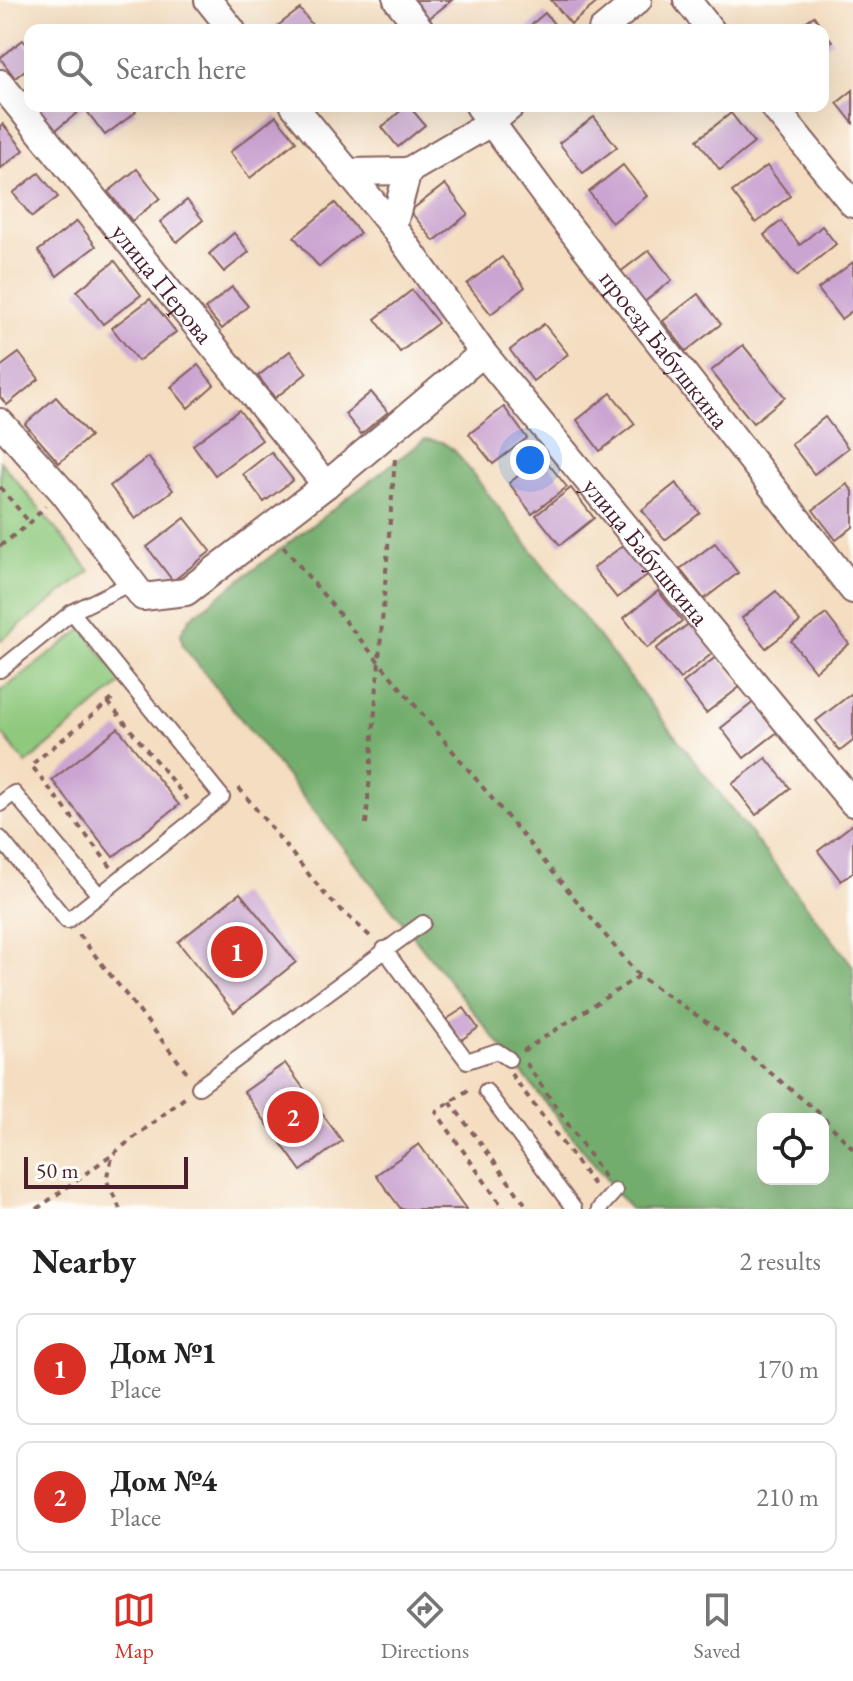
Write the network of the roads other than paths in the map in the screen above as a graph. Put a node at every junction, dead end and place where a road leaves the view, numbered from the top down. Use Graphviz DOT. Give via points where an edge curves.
graph roads {
  1 [pos="208,0"];
  2 [pos="397,0"];
  3 [pos="638,0"];
  4 [pos="687,0"];
  5 [pos="227,24"];
  6 [pos="416,24"];
  7 [pos="609,24"];
  8 [pos="706,24"];
  9 [pos="0,83"];
  10 [pos="299,112"];
  11 [pos="493,112"];
  12 [pos="495,112"];
  13 [pos="778,112"];
  14 [pos="408,171"];
  15 [pos="348,172"];
  16 [pos="853,204"];
  17 [pos="393,227"];
  18 [pos="483,353"];
  19 [pos="0,422"];
  20 [pos="326,485"];
  21 [pos="137,590"];
  22 [pos="853,590"];
  23 [pos="72,612"];
  24 [pos="0,670"];
  25 [pos="853,803"];
  26 [pos="0,804"];
  27 [pos="0,838"];
  28 [pos="99,895"];
  29 [pos="423,923"];
  30 [pos="384,949"];
  31 [pos="512,1061"];
  32 [pos="199,1087"];
  33 [pos="481,1088"];
  34 [pos="615,1191"];
  35 [pos="574,1209"];
  36 [pos="599,1209"];
  1 -- 5 [label="street"];
  2 -- 6 [label="street"];
  3 -- 7 [label="street"];
  4 -- 8 [label="street"];
  9 -- 20 [label="street, улица Перова"];
  10 -- 15 [label="street, улица Бабушкина"];
  11 -- 14 [label="street"];
  12 -- 22 [label="street, проезд Бабушкина" via="555,209"];
  13 -- 16 [label="street"];
  14 -- 15 [label="street"];
  14 -- 17 [label="street"];
  15 -- 17 [label="street, улица Бабушкина"];
  17 -- 18 [label="street, улица Бабушкина"];
  18 -- 20 [label="street"];
  18 -- 25 [label="street, улица Бабушкина"];
  19 -- 21 [label="street" via="63,492"];
  20 -- 21 [label="street" via="186,592"];
  21 -- 23 [label="lane"];
  23 -- 24 [label="lane"];
  23 -- 28 [label="lane" via="222,797"];
  26 -- 28 [label="lane" via="14,793"];
  27 -- 28 [label="lane" via="67,921"];
  29 -- 30 [label="lane"];
  30 -- 31 [label="lane" via="467,1061 497,1051"];
  30 -- 32 [label="lane"];
  33 -- 35 [label="lane"];
  34 -- 36 [label="lane"];
}
